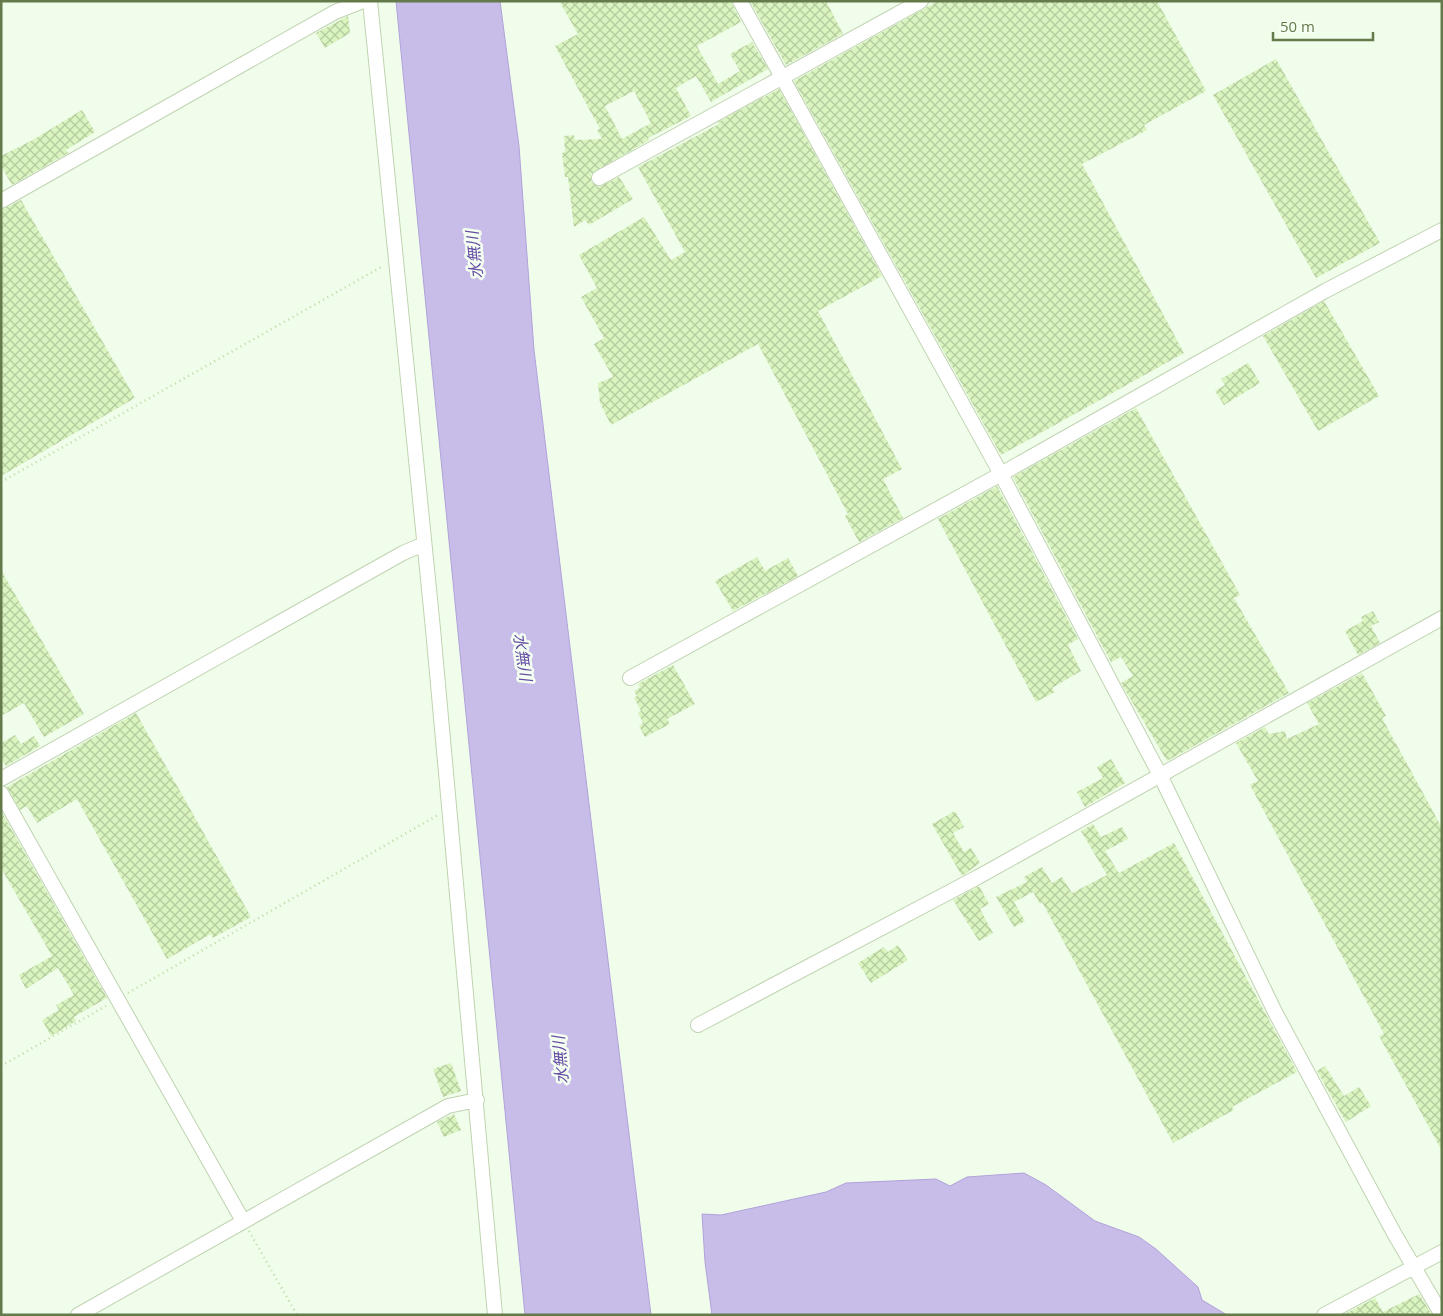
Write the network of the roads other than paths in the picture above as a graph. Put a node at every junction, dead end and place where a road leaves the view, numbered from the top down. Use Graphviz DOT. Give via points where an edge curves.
graph roads {
  1 [pos="363,1"];
  2 [pos="370,1"];
  3 [pos="740,1"];
  4 [pos="921,1"];
  5 [pos="783,77"];
  6 [pos="599,178"];
  7 [pos="1,201"];
  8 [pos="1442,230"];
  9 [pos="1001,474"];
  10 [pos="424,544"];
  11 [pos="1442,618"];
  12 [pos="630,678"];
  13 [pos="1160,775"];
  14 [pos="1,779"];
  15 [pos="1,793"];
  16 [pos="698,1025"];
  17 [pos="477,1100"];
  18 [pos="243,1221"];
  19 [pos="1442,1252"];
  20 [pos="1415,1267"];
  21 [pos="78,1315"];
  22 [pos="495,1315"];
  23 [pos="1324,1315"];
  24 [pos="1442,1315"];
  1 -- 7 [label="street" via="335,12"];
  2 -- 10 [label="street"];
  3 -- 5 [label="street"];
  4 -- 5 [label="street"];
  5 -- 6 [label="street"];
  5 -- 9 [label="street"];
  8 -- 9 [label="street" via="1325,291"];
  9 -- 12 [label="street"];
  9 -- 13 [label="street"];
  10 -- 14 [label="street" via="224,652"];
  10 -- 17 [label="street"];
  11 -- 13 [label="street"];
  13 -- 16 [label="street" via="978,877"];
  13 -- 20 [label="street" via="1275,1012"];
  15 -- 18 [label="street"];
  17 -- 18 [label="street" via="448,1106"];
  17 -- 22 [label="street"];
  18 -- 21 [label="street"];
  19 -- 20 [label="street"];
  20 -- 23 [label="street"];
  20 -- 24 [label="street"];
}
